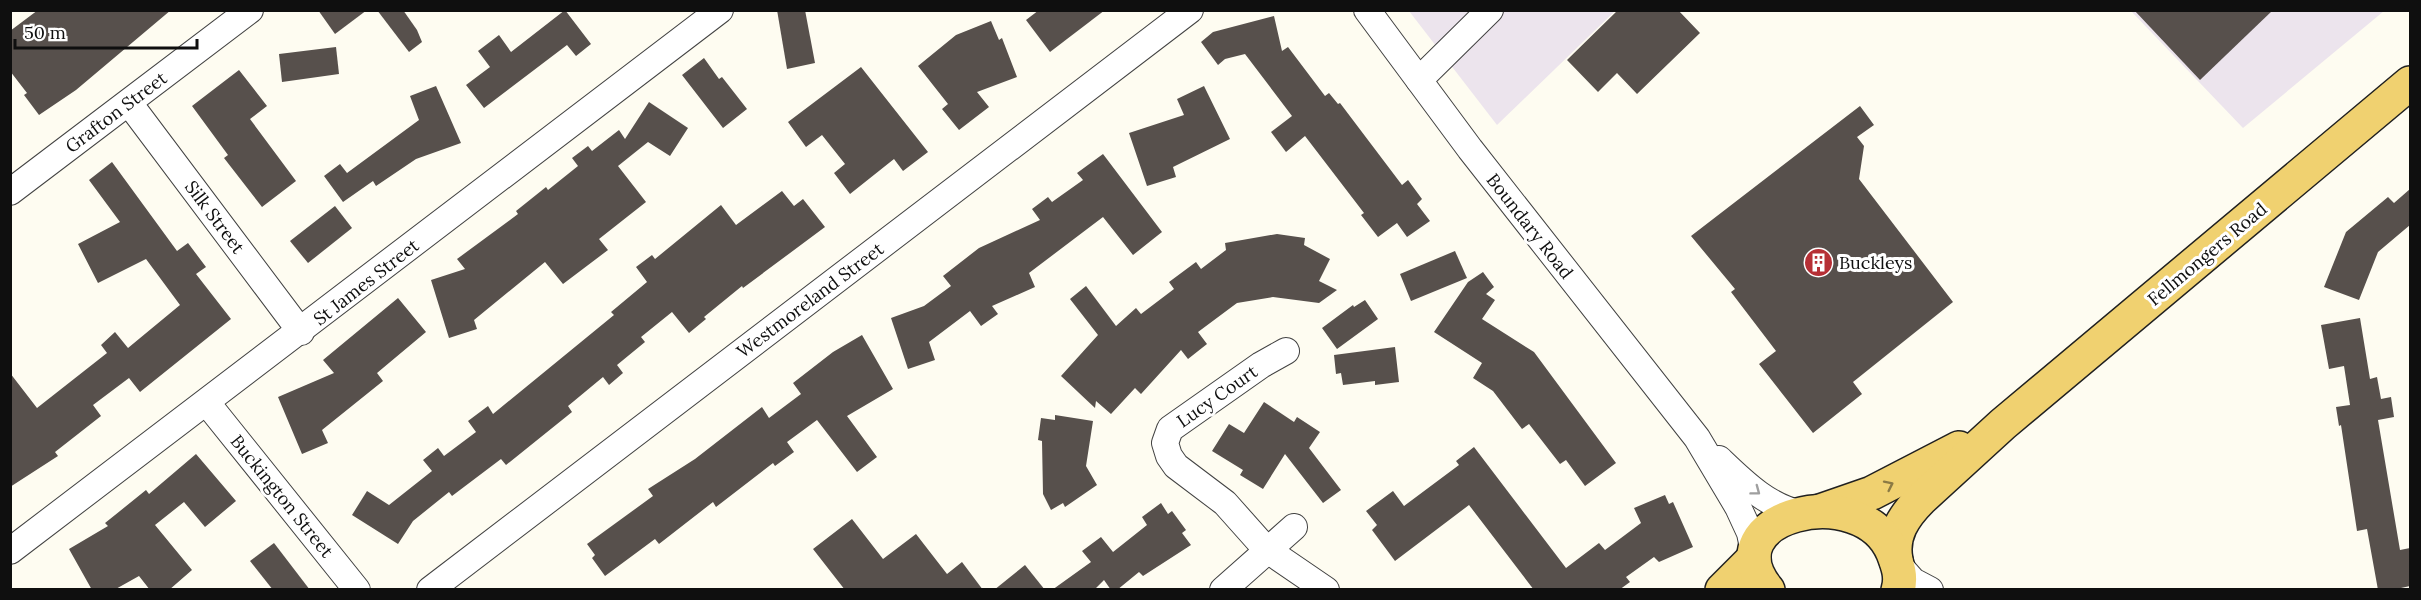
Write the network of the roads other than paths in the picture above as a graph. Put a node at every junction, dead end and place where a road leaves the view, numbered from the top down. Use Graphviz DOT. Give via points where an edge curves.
graph roads {
  1 [pos="250,10"];
  2 [pos="720,10"];
  3 [pos="1190,10"];
  4 [pos="1367,10"];
  5 [pos="1490,10"];
  6 [pos="1419,80"];
  7 [pos="2410,83"];
  8 [pos="129,103"];
  9 [pos="10,192"];
  10 [pos="301,332"];
  11 [pos="1286,351"];
  12 [pos="207,403"];
  13 [pos="2003,424"];
  14 [pos="1697,438"];
  15 [pos="1809,513"];
  16 [pos="1294,526"];
  17 [pos="10,551"];
  18 [pos="1269,551"];
  19 [pos="1754,555"];
  20 [pos="1897,571"];
  21 [pos="1231,582"];
  22 [pos="357,590"];
  23 [pos="430,590"];
  24 [pos="1326,590"];
  25 [pos="1722,590"];
  26 [pos="1768,590"];
  27 [pos="1930,590"];
  1 -- 8 [label="street, Grafton Street"];
  2 -- 10 [label="street, St James Street"];
  3 -- 23 [label="street, Westmoreland Street"];
  4 -- 6 [label="street, Boundary Road"];
  5 -- 6 [label="street"];
  6 -- 14 [label="street, Boundary Road"];
  7 -- 13 [label="main road, Fellmongers Road"];
  8 -- 9 [label="street, Grafton Street"];
  8 -- 10 [label="street, Silk Street"];
  10 -- 12 [label="street, St James Street"];
  11 -- 18 [label="street, Lucy Court" via="1172,428 1165,440 1176,466 1225,503"];
  12 -- 17 [label="street, St James Street"];
  12 -- 22 [label="street, Buckington Street"];
  15 -- 13 [label="main road, Fellmongers Road, one-way" via="1888,486"];
  13 -- 20 [label="main road, Fellmongers Road" via="1911,509 1894,547"];
  14 -- 15 [label="street, Boundary Road, one-way" via="1761,495 1783,508"];
  14 -- 19 [label="street, Boundary Road" via="1738,507"];
  15 -- 19 [label="main road, Fellmongers Road" via="1785,518 1767,529"];
  15 -- 20 [label="main road" via="1840,512 1865,523 1886,540"];
  16 -- 18 [label="street"];
  18 -- 21 [label="street"];
  18 -- 24 [label="street, Lucy Court"];
  19 -- 25 [label="main road, Fellmongers Road"];
  19 -- 26 [label="main road" via="1756,571"];
  20 -- 27 [label="street"];
}
